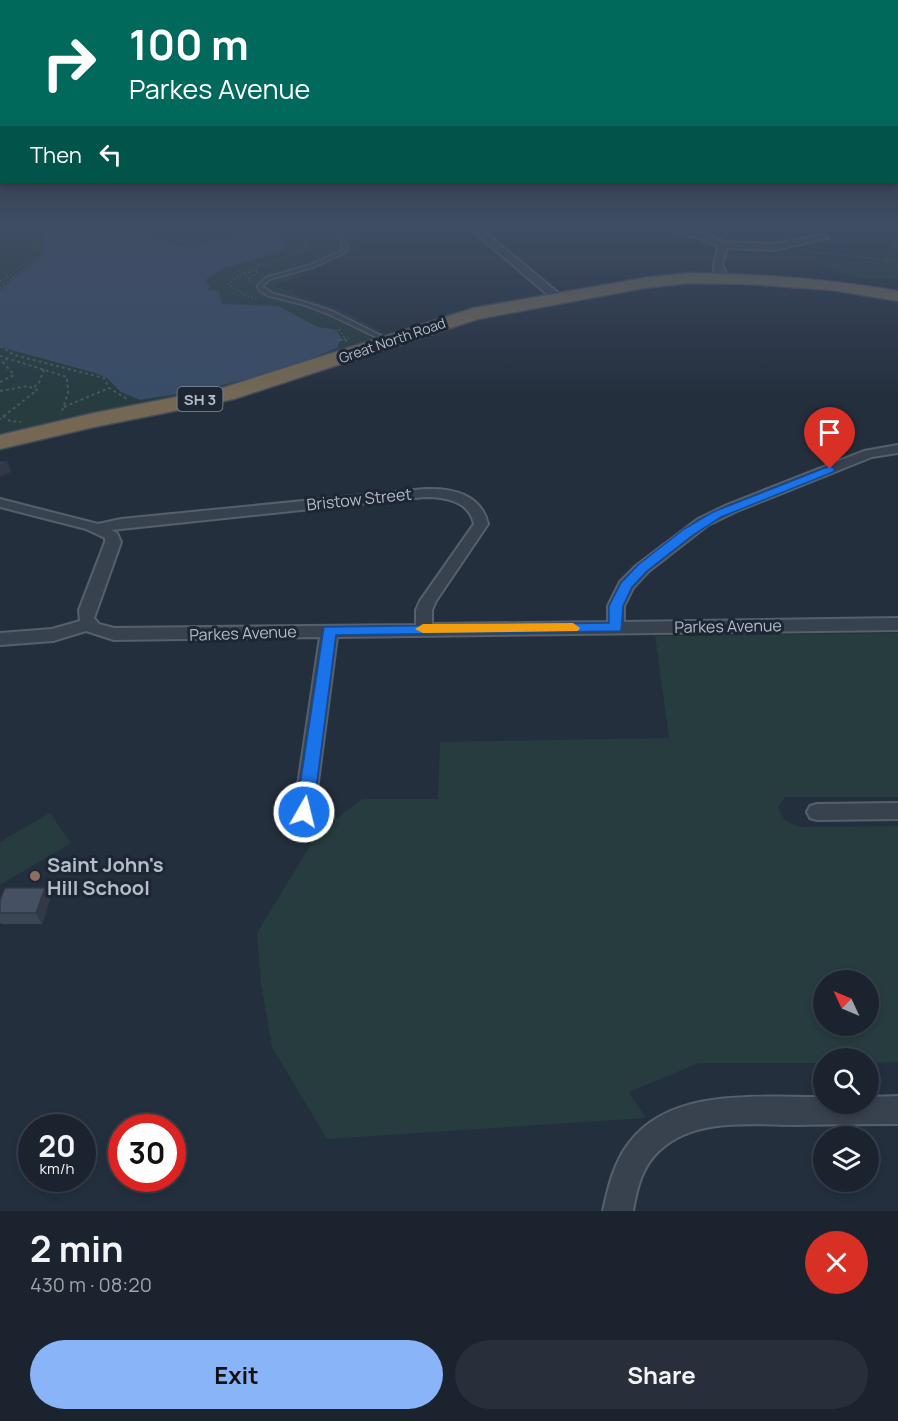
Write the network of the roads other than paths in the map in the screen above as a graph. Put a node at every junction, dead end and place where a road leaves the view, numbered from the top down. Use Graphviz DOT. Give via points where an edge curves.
graph roads {
  1 [pos="263,283"];
  2 [pos="539,283"];
  3 [pos="652,283"];
  4 [pos="798,283"];
  5 [pos="898,296"];
  6 [pos="558,298"];
  7 [pos="388,341"];
  8 [pos="0,442"];
  9 [pos="898,449"];
  10 [pos="0,503"];
  11 [pos="100,528"];
  12 [pos="89,624"];
  13 [pos="898,624"];
  14 [pos="616,627"];
  15 [pos="424,629"];
  16 [pos="329,631"];
  17 [pos="0,639"];
  18 [pos="898,811"];
  19 [pos="304,812"];
  20 [pos="817,812"];
  21 [pos="898,1110"];
  22 [pos="618,1211"];
  1 -- 7 [label="lane" via="259,286 262,291 336,313"];
  2 -- 6 [label="street"];
  3 -- 6 [label="highway, Great North Road / SH 3"];
  4 -- 5 [label="highway, Great North Road / SH 3"];
  6 -- 7 [label="highway, Great North Road / SH 3" via="474,314"];
  7 -- 8 [label="highway, Great North Road / SH 3" via="225,393 62,417"];
  9 -- 14 [label="street" via="869,454 703,522 626,586 616,606"];
  10 -- 11 [label="street"];
  11 -- 12 [label="street" via="112,536 113,542 87,610"];
  11 -- 15 [label="street, Bristow Street" via="425,493 455,496 478,511 481,524 428,601"];
  12 -- 16 [label="street, Parkes Avenue" via="104,632 130,635"];
  12 -- 17 [label="street" via="53,635"];
  13 -- 14 [label="street, Parkes Avenue"];
  14 -- 15 [label="street, Parkes Avenue"];
  15 -- 16 [label="street, Parkes Avenue"];
  16 -- 19 [label="street"];
  18 -- 20 [label="street"];
  21 -- 22 [label="street" via="721,1112 692,1116 669,1125 639,1152 621,1191"];
}
